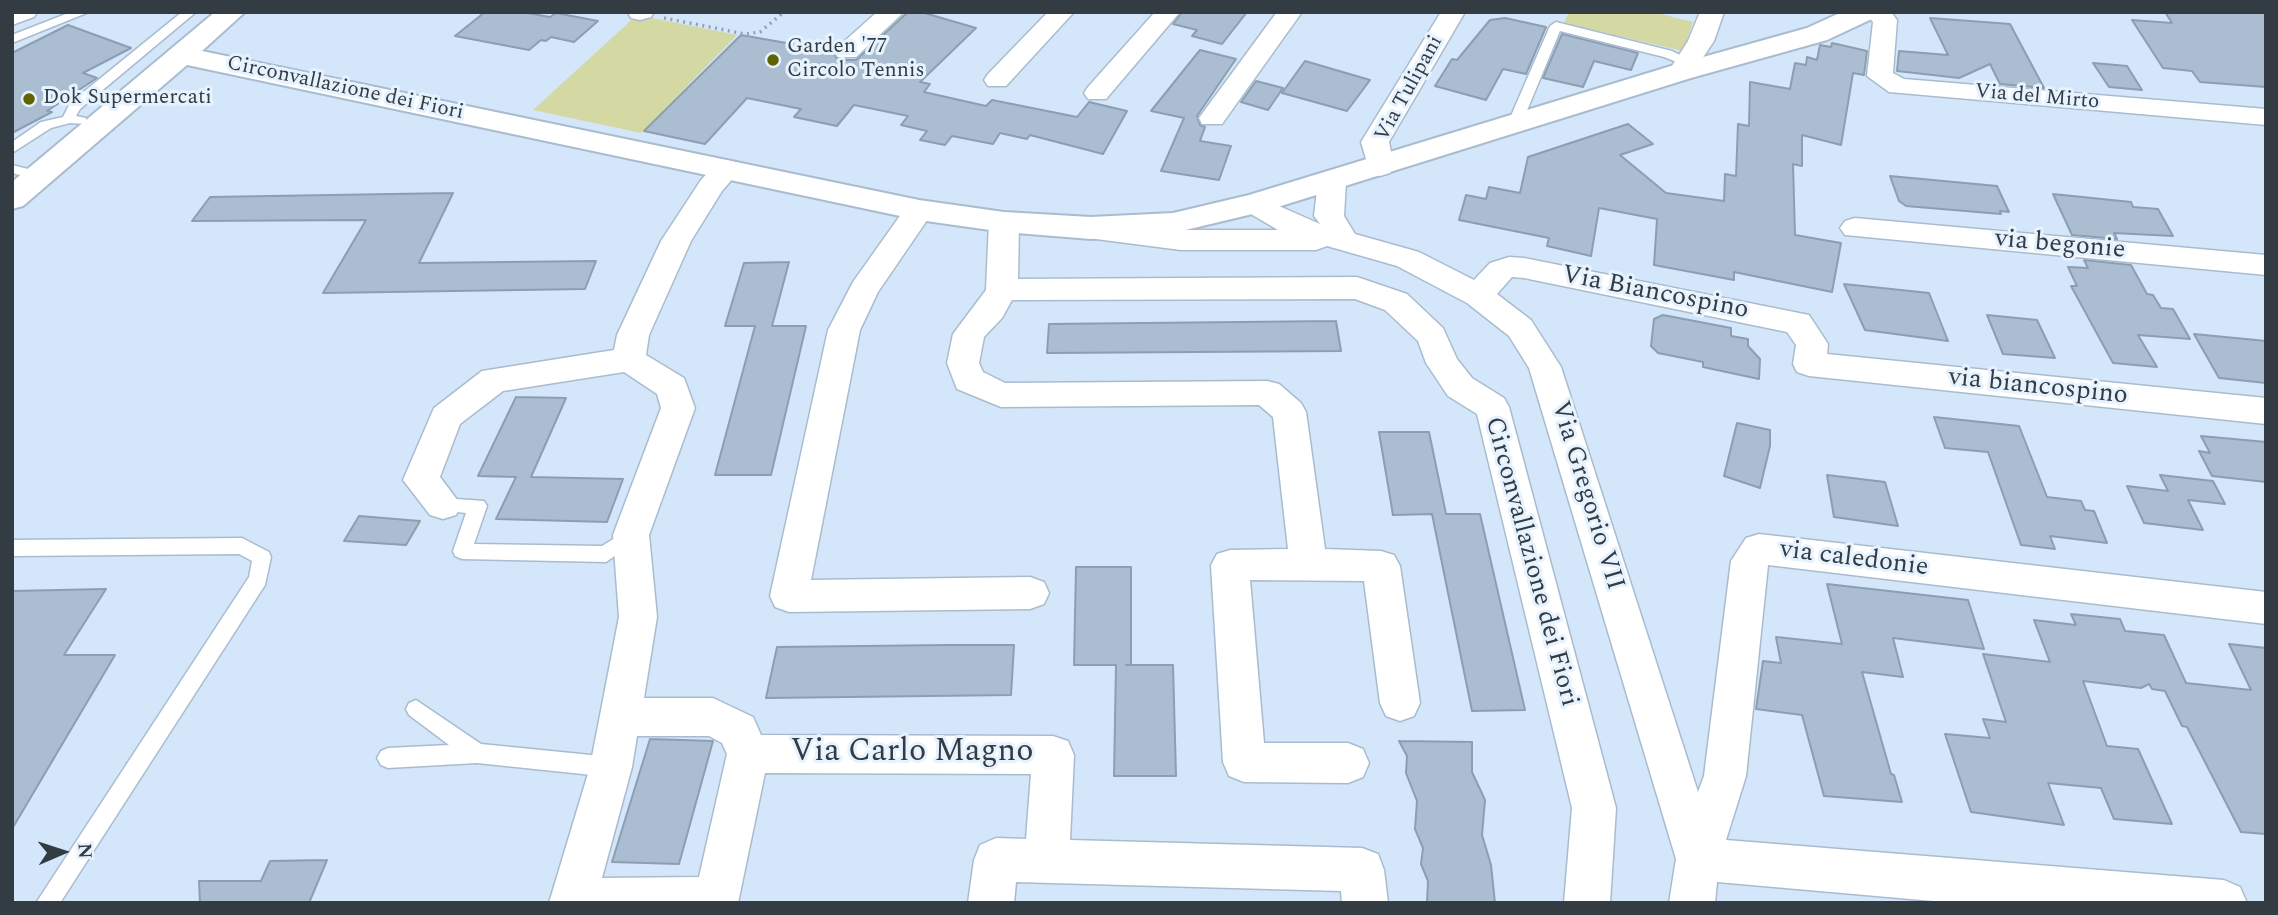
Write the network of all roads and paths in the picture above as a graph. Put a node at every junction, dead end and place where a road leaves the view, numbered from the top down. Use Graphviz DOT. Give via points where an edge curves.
graph roads {
  1 [pos="25,12"];
  2 [pos="83,12"];
  3 [pos="190,12"];
  4 [pos="784,12"];
  5 [pos="892,12"];
  6 [pos="1062,12"];
  7 [pos="1168,12"];
  8 [pos="1290,12"];
  9 [pos="1453,12"];
  10 [pos="1712,12"];
  11 [pos="1865,12"];
  12 [pos="1876,12"];
  13 [pos="641,13"];
  14 [pos="223,14"];
  15 [pos="12,18"];
  16 [pos="12,39"];
  17 [pos="847,52"];
  18 [pos="181,55"];
  19 [pos="1684,67"];
  20 [pos="996,80"];
  21 [pos="1097,93"];
  22 [pos="2266,117"];
  23 [pos="1212,118"];
  24 [pos="85,122"];
  25 [pos="1514,125"];
  26 [pos="12,149"];
  27 [pos="1380,167"];
  28 [pos="727,169"];
  29 [pos="26,172"];
  30 [pos="1332,181"];
  31 [pos="12,199"];
  32 [pos="1254,204"];
  33 [pos="919,210"];
  34 [pos="1004,222"];
  35 [pos="1091,228"];
  36 [pos="1855,228"];
  37 [pos="1343,240"];
  38 [pos="2266,265"];
  39 [pos="1002,290"];
  40 [pos="1478,295"];
  41 [pos="629,360"];
  42 [pos="1809,365"];
  43 [pos="2266,411"];
  44 [pos="443,505"];
  45 [pos="631,535"];
  46 [pos="12,548"];
  47 [pos="1308,564"];
  48 [pos="1030,593"];
  49 [pos="2266,608"];
  50 [pos="1400,703"];
  51 [pos="416,709"];
  52 [pos="622,716"];
  53 [pos="477,753"];
  54 [pos="748,754"];
  55 [pos="388,758"];
  56 [pos="1348,763"];
  57 [pos="611,767"];
  58 [pos="1698,859"];
  59 [pos="1047,862"];
  60 [pos="572,902"];
  61 [pos="47,903"];
  62 [pos="991,903"];
  63 [pos="1365,903"];
  64 [pos="1587,903"];
  65 [pos="1692,903"];
  66 [pos="2224,903"];
  1 -- 15 [label="street"];
  2 -- 16 [label="lane"];
  3 -- 24 [label="lane" via="75,106 69,115"];
  4 -- 13 [label="path" via="760,32 746,34"];
  5 -- 17 [label="street"];
  6 -- 20 [label="street"];
  7 -- 21 [label="street"];
  8 -- 23 [label="street"];
  9 -- 27 [label="street, Via Tulipani" via="1375,142"];
  10 -- 19 [label="street"];
  11 -- 19 [label="street, Circonvallazione dei Fiori" via="1817,34"];
  12 -- 22 [label="street, Via del Mirto" via="1885,20 1880,76 1898,86"];
  14 -- 18 [label="street"];
  18 -- 24 [label="street"];
  18 -- 28 [label="street, Circonvallazione dei Fiori"];
  19 -- 25 [label="street, Circonvallazione dei Fiori"];
  19 -- 25 [label="lane" via="1668,54 1556,26"];
  24 -- 26 [label="lane" via="35,131"];
  24 -- 29 [label="street"];
  25 -- 27 [label="street, Circonvallazione dei Fiori"];
  27 -- 30 [label="street, Circonvallazione dei Fiori"];
  28 -- 33 [label="street, Circonvallazione dei Fiori"];
  28 -- 41 [label="street" via="676,241 633,335"];
  29 -- 31 [label="street"];
  30 -- 32 [label="street, Circonvallazione dei Fiori"];
  30 -- 37 [label="street" via="1329,216"];
  32 -- 35 [label="street, Circonvallazione dei Fiori" via="1173,223"];
  32 -- 37 [label="street, Via Gregorio VII" via="1294,227"];
  33 -- 34 [label="street, Circonvallazione dei Fiori"];
  33 -- 48 [label="street" via="864,289 844,330 789,596"];
  34 -- 35 [label="street, Circonvallazione dei Fiori"];
  34 -- 39 [label="street"];
  35 -- 37 [label="street, Via Gregorio VII" via="1181,240"];
  36 -- 38 [label="street, via begonie"];
  37 -- 40 [label="street, Via Gregorio VII" via="1408,260"];
  39 -- 47 [label="street" via="969,334 963,363 969,380 1002,395 1267,393 1289,412"];
  39 -- 64 [label="street, Circonvallazione dei Fiori" via="1357,288 1396,302 1432,337 1442,363 1460,387 1492,407 1594,808"];
  40 -- 42 [label="street, Via Biancospino" via="1501,270 1524,268 1784,319 1798,323 1807,334 1812,344"];
  40 -- 58 [label="street, Via Gregorio VII" via="1520,328 1545,368"];
  41 -- 44 [label="street" via="494,380 446,417 421,480"];
  41 -- 45 [label="street" via="672,387 678,408"];
  42 -- 43 [label="street, via biancospino"];
  44 -- 45 [label="lane" via="478,506 462,551 606,554"];
  45 -- 52 [label="street" via="638,617"];
  46 -- 61 [label="lane" via="243,547 262,557 258,579"];
  47 -- 50 [label="street" via="1381,566"];
  47 -- 56 [label="street" via="1230,565 1244,762"];
  49 -- 58 [label="street, via caledonie" via="1759,550 1750,561 1725,776"];
  51 -- 53 [label="lane"];
  52 -- 54 [label="street" via="713,717 738,730"];
  52 -- 57 [label="street"];
  53 -- 55 [label="lane"];
  53 -- 57 [label="lane"];
  54 -- 59 [label="street, Via Carlo Magno" via="1053,755"];
  54 -- 60 [label="street" via="717,899"];
  57 -- 60 [label="street"];
  58 -- 65 [label="street"];
  58 -- 66 [label="street"];
  59 -- 62 [label="street" via="996,860"];
  59 -- 63 [label="street" via="1362,870"];
}
